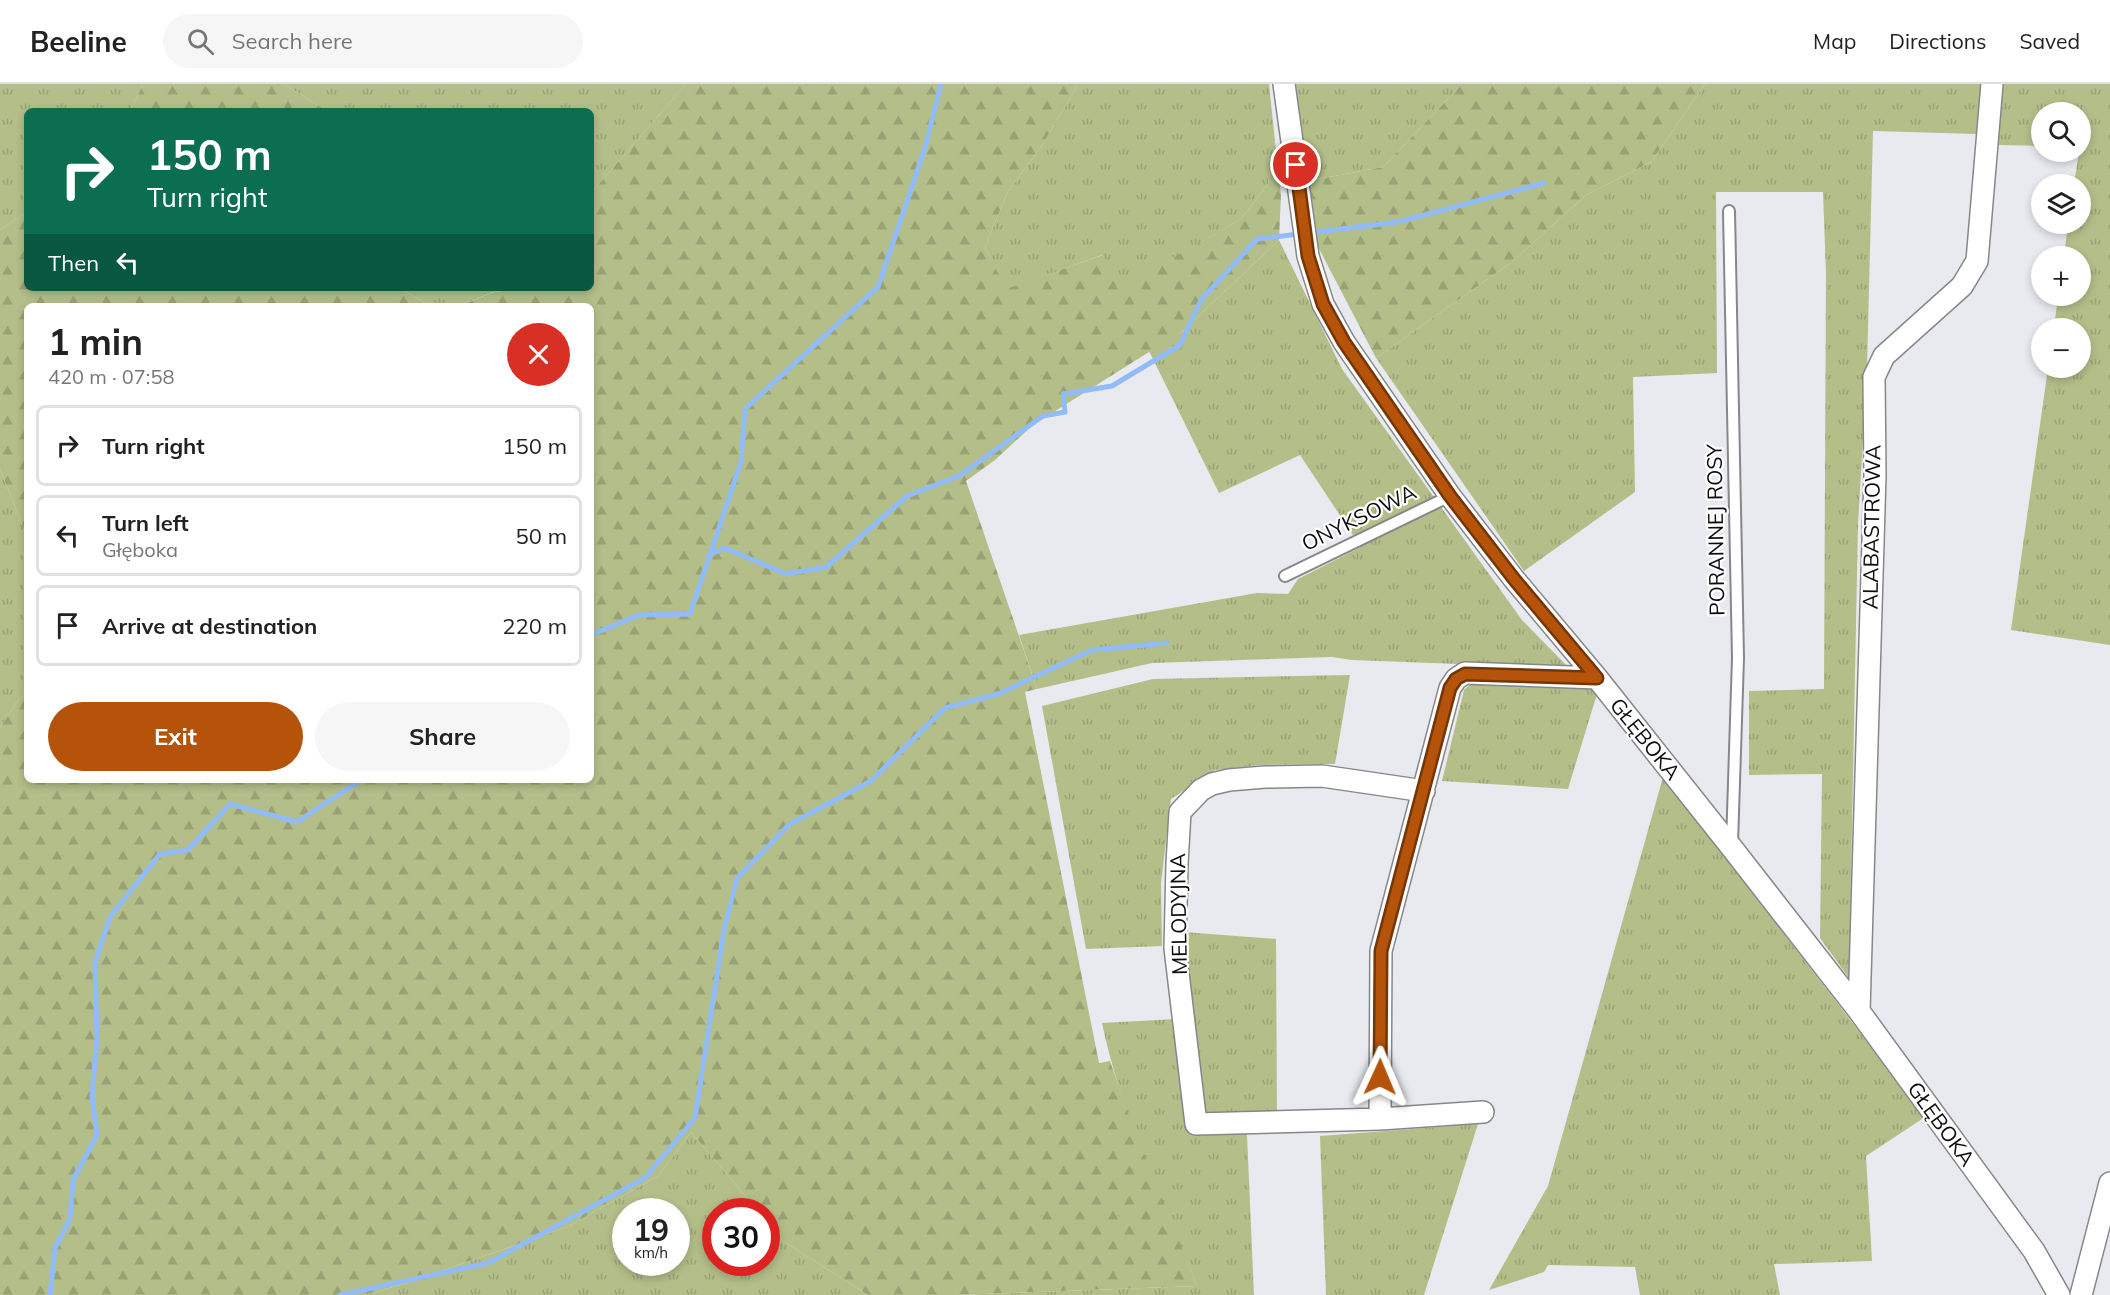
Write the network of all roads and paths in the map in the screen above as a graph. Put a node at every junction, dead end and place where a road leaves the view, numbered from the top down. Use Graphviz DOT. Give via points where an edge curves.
graph roads {
  1 [pos="1284,84"];
  2 [pos="1992,84"];
  3 [pos="1729,211"];
  4 [pos="1450,496"];
  5 [pos="1285,576"];
  6 [pos="1597,678"];
  7 [pos="1424,791"];
  8 [pos="1732,848"];
  9 [pos="1859,1011"];
  10 [pos="1483,1112"];
  11 [pos="1380,1119"];
  12 [pos="2110,1183"];
  13 [pos="2059,1295"];
  14 [pos="2081,1295"];
  1 -- 4 [label="street, GŁĘBOKA" via="1308,256 1323,304 1344,342"];
  2 -- 9 [label="street, ALABASTROWA" via="1977,261 1962,286 1884,356 1874,377 1875,475"];
  3 -- 8 [label="lane, PORANNEJ ROSY" via="1738,658"];
  4 -- 5 [label="lane, ONYKSOWA"];
  4 -- 6 [label="street, GŁĘBOKA"];
  6 -- 7 [label="street" via="1465,674 1456,679 1450,688"];
  6 -- 8 [label="street, GŁĘBOKA"];
  7 -- 11 [label="street" via="1381,951"];
  7 -- 11 [label="street, MELODYJNA" via="1322,776 1229,780 1201,790 1180,812 1175,948 1196,1124"];
  8 -- 9 [label="street, GŁĘBOKA"];
  9 -- 13 [label="street, GŁĘBOKA" via="2034,1251"];
  10 -- 11 [label="street, MELODYJNA"];
  12 -- 14 [label="street"];
}
